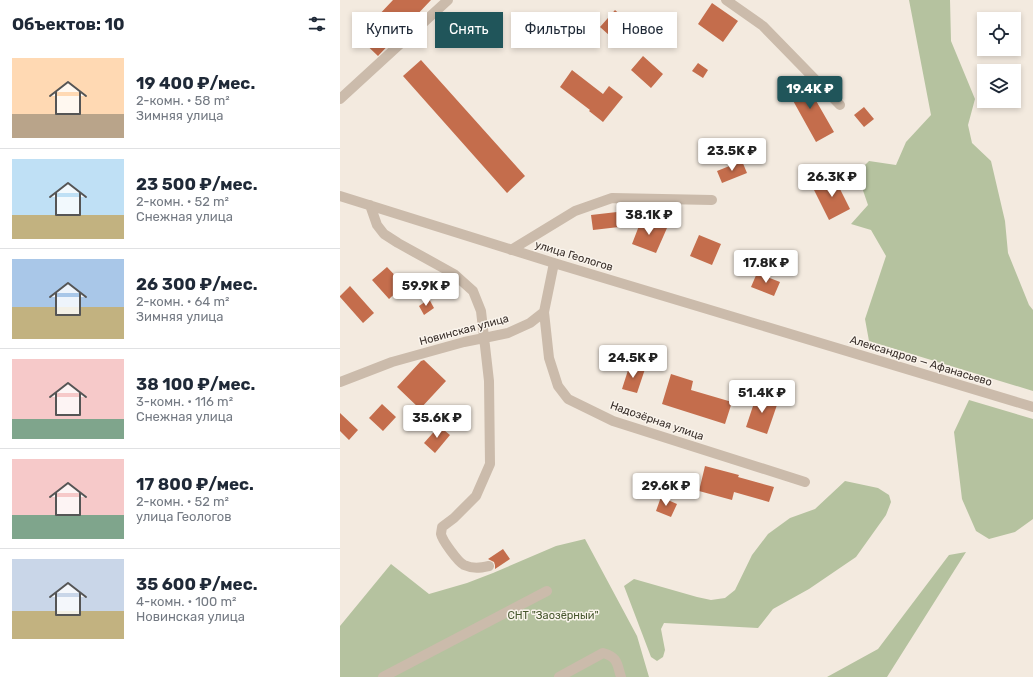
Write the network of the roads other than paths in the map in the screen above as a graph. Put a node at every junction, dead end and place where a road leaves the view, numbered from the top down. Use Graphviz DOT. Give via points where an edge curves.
graph roads {
  1 [pos="448,0"];
  2 [pos="726,0"];
  3 [pos="340,99"];
  4 [pos="840,105"];
  5 [pos="340,196"];
  6 [pos="712,200"];
  7 [pos="370,205"];
  8 [pos="511,250"];
  9 [pos="554,263"];
  10 [pos="544,312"];
  11 [pos="484,338"];
  12 [pos="802,338"];
  13 [pos="340,382"];
  14 [pos="1033,407"];
  15 [pos="805,482"];
  16 [pos="489,566"];
  17 [pos="547,591"];
  18 [pos="383,677"];
  19 [pos="559,677"];
  20 [pos="621,677"];
  1 -- 3 [label="street"];
  2 -- 4 [label="street" via="763,26"];
  5 -- 7 [label="street, улица Геологов"];
  6 -- 8 [label="street" via="612,198 575,211"];
  7 -- 8 [label="street, улица Геологов"];
  7 -- 11 [label="street" via="377,226 384,234 454,274 473,292 481,311"];
  8 -- 9 [label="street, улица Геологов"];
  9 -- 10 [label="street"];
  9 -- 12 [label="street, улица Геологов"];
  10 -- 11 [label="street, Новинская улица" via="530,323 508,333"];
  10 -- 15 [label="street, Надозёрная улица" via="550,358 558,386 568,399 613,421"];
  11 -- 13 [label="street, Новинская улица" via="392,362"];
  11 -- 16 [label="street" via="489,381 490,464 476,496 442,527 441,533 461,564 479,568"];
  12 -- 14 [label="street, Александров — Афанасьево"];
  17 -- 18 [label="street"];
  19 -- 20 [label="street" via="603,653 611,655 616,660"];
}
